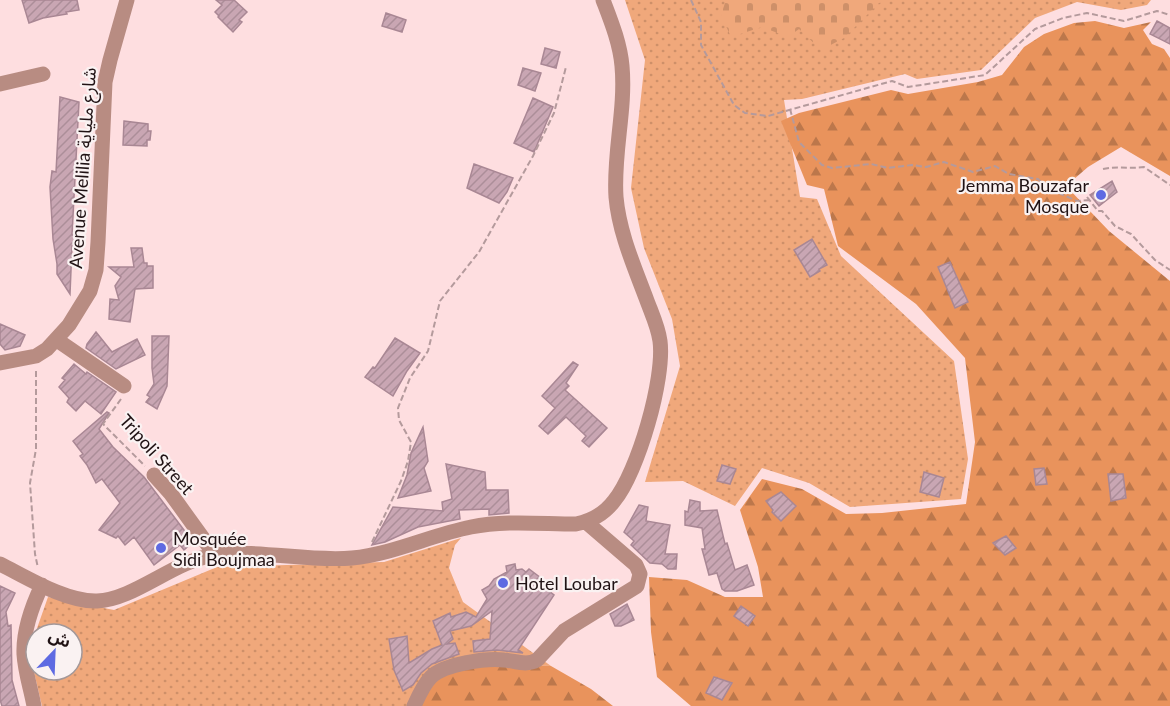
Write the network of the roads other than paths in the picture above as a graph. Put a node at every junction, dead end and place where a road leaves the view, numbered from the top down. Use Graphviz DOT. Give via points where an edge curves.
graph roads {
  1 [pos="128,0"];
  2 [pos="603,0"];
  3 [pos="44,74"];
  4 [pos="0,84"];
  5 [pos="57,340"];
  6 [pos="0,363"];
  7 [pos="124,386"];
  8 [pos="154,475"];
  9 [pos="586,522"];
  10 [pos="215,555"];
  11 [pos="0,564"];
  12 [pos="40,584"];
  13 [pos="34,706"];
  14 [pos="414,706"];
  1 -- 5 [label="street, Avenue Melilia شارع ملياية" via="105,82 96,270 80,310"];
  2 -- 9 [label="street" via="622,65 616,199 656,324 661,360 630,473 616,500"];
  3 -- 4 [label="street"];
  5 -- 6 [label="street, Avenue Melilia شارع ملياية" via="36,356"];
  5 -- 7 [label="street, Tripoli Street"];
  8 -- 10 [label="street, Tripoli Street"];
  9 -- 10 [label="street" via="491,524 365,556"];
  9 -- 14 [label="street" via="636,564 640,574 637,586 564,631 537,660 476,661 446,669 431,677"];
  10 -- 12 [label="street" via="187,563 109,600 84,600"];
  11 -- 12 [label="street"];
  12 -- 13 [label="street" via="25,641"];
}
